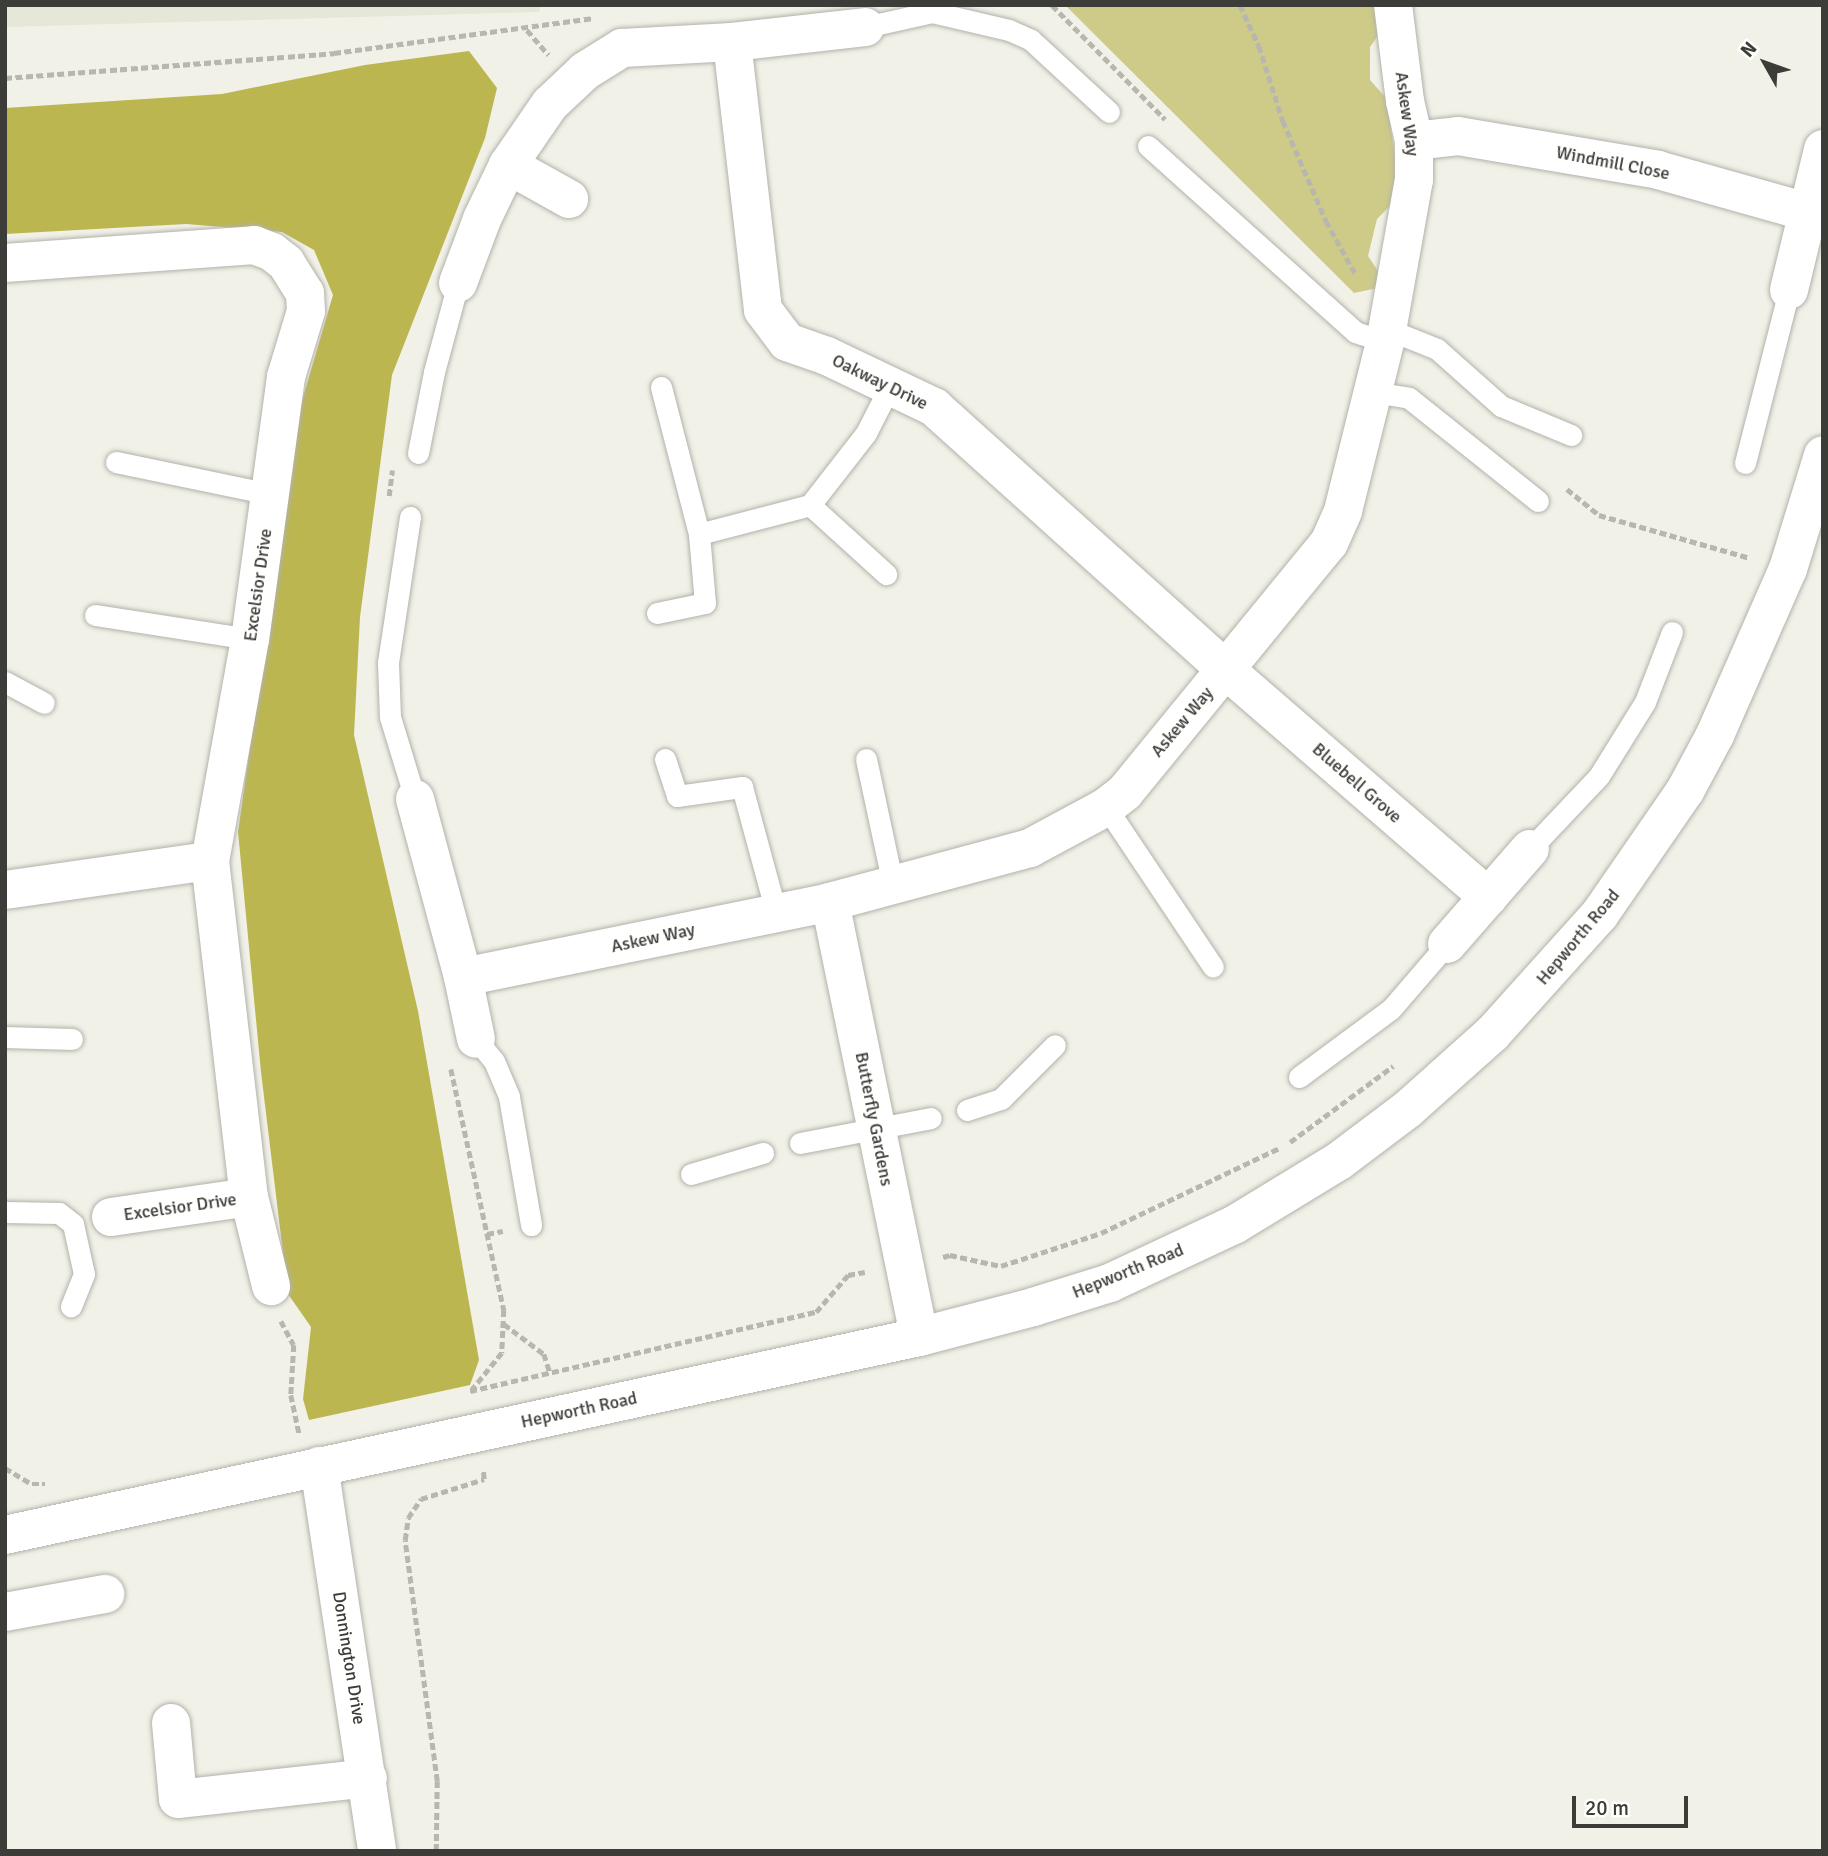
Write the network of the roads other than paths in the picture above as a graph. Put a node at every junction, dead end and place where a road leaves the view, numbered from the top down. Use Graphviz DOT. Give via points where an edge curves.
graph roads {
  1 [pos="1393,5"];
  2 [pos="865,27"];
  3 [pos="732,43"];
  4 [pos="1109,112"];
  5 [pos="1414,141"];
  6 [pos="1148,146"];
  7 [pos="1823,149"];
  8 [pos="508,165"];
  9 [pos="569,200"];
  10 [pos="1807,212"];
  11 [pos="5,263"];
  12 [pos="458,283"];
  13 [pos="1788,290"];
  14 [pos="1386,336"];
  15 [pos="890,386"];
  16 [pos="660,387"];
  17 [pos="1373,392"];
  18 [pos="1571,435"];
  19 [pos="418,453"];
  20 [pos="1823,455"];
  21 [pos="116,462"];
  22 [pos="1745,463"];
  23 [pos="271,494"];
  24 [pos="1538,501"];
  25 [pos="810,505"];
  26 [pos="410,517"];
  27 [pos="699,534"];
  28 [pos="886,574"];
  29 [pos="657,613"];
  30 [pos="95,615"];
  31 [pos="1672,632"];
  32 [pos="250,639"];
  33 [pos="1226,670"];
  34 [pos="5,682"];
  35 [pos="44,703"];
  36 [pos="665,759"];
  37 [pos="866,759"];
  38 [pos="415,799"];
  39 [pos="1106,807"];
  40 [pos="1530,849"];
  41 [pos="210,861"];
  42 [pos="893,885"];
  43 [pos="5,890"];
  44 [pos="1488,897"];
  45 [pos="830,902"];
  46 [pos="776,912"];
  47 [pos="1447,944"];
  48 [pos="1213,967"];
  49 [pos="463,977"];
  50 [pos="5,1037"];
  51 [pos="72,1038"];
  52 [pos="1055,1045"];
  53 [pos="462,1049"];
  54 [pos="1299,1077"];
  55 [pos="967,1110"];
  56 [pos="931,1118"];
  57 [pos="876,1126"];
  58 [pos="800,1143"];
  59 [pos="763,1153"];
  60 [pos="691,1174"];
  61 [pos="249,1197"];
  62 [pos="5,1212"];
  63 [pos="111,1217"];
  64 [pos="531,1226"];
  65 [pos="271,1286"];
  66 [pos="71,1306"];
  67 [pos="919,1336"];
  68 [pos="312,1468"];
  69 [pos="5,1535"];
  70 [pos="105,1594"];
  71 [pos="5,1612"];
  72 [pos="171,1723"];
  73 [pos="368,1778"];
  74 [pos="377,1851"];
  1 -- 5 [label="street, Askew Way"];
  2 -- 3 [label="street"];
  2 -- 4 [label="lane" via="932,12 1009,30 1031,40"];
  3 -- 8 [label="street" via="622,48 585,71 550,104"];
  3 -- 15 [label="street, Oakway Drive" via="763,310 787,342"];
  5 -- 10 [label="street, Windmill Close" via="1458,136 1658,170"];
  5 -- 14 [label="street, Askew Way" via="1414,180"];
  6 -- 14 [label="lane" via="1355,332"];
  7 -- 10 [label="street"];
  8 -- 9 [label="street"];
  8 -- 12 [label="street"];
  10 -- 13 [label="street"];
  11 -- 23 [label="street, Excelsior Drive" via="254,245 286,263 305,293 306,311 286,377"];
  12 -- 19 [label="lane" via="433,372"];
  13 -- 22 [label="lane"];
  14 -- 17 [label="street, Askew Way"];
  14 -- 18 [label="lane" via="1437,349 1501,406"];
  15 -- 25 [label="lane" via="866,433"];
  15 -- 33 [label="street, Oakway Drive" via="934,407"];
  16 -- 27 [label="lane"];
  17 -- 24 [label="lane" via="1409,398"];
  17 -- 33 [label="street, Askew Way" via="1343,511 1329,543"];
  20 -- 67 [label="street, Hepworth Road" via="1788,569 1715,735 1685,791 1600,914 1492,1034 1408,1109 1339,1161 1234,1224 1110,1283"];
  21 -- 23 [label="lane"];
  23 -- 32 [label="street, Excelsior Drive"];
  25 -- 27 [label="lane"];
  25 -- 28 [label="lane"];
  26 -- 38 [label="lane" via="388,663 390,718"];
  27 -- 29 [label="lane" via="705,603"];
  30 -- 32 [label="lane"];
  31 -- 40 [label="lane" via="1645,702 1599,776"];
  32 -- 41 [label="street, Excelsior Drive"];
  33 -- 39 [label="street, Askew Way" via="1125,792"];
  33 -- 44 [label="street, Bluebell Grove"];
  34 -- 35 [label="lane"];
  36 -- 46 [label="lane" via="677,796 743,787"];
  37 -- 42 [label="lane"];
  38 -- 49 [label="street"];
  39 -- 42 [label="street, Askew Way" via="1030,848"];
  39 -- 48 [label="lane"];
  40 -- 44 [label="street"];
  41 -- 43 [label="street"];
  41 -- 61 [label="street, Excelsior Drive"];
  42 -- 45 [label="street, Askew Way"];
  44 -- 47 [label="street"];
  45 -- 46 [label="street, Askew Way"];
  45 -- 57 [label="street, Butterfly Gardens"];
  46 -- 49 [label="street, Askew Way"];
  47 -- 54 [label="lane" via="1391,1009"];
  49 -- 53 [label="street"];
  50 -- 51 [label="lane"];
  52 -- 55 [label="lane" via="1001,1099"];
  53 -- 64 [label="lane" via="494,1061 509,1097"];
  56 -- 57 [label="lane"];
  57 -- 58 [label="lane"];
  57 -- 67 [label="street, Butterfly Gardens"];
  59 -- 60 [label="lane"];
  61 -- 63 [label="street, Excelsior Drive"];
  61 -- 65 [label="street, Excelsior Drive"];
  62 -- 66 [label="lane" via="59,1213 73,1224 84,1274"];
  67 -- 68 [label="street, Hepworth Road"];
  68 -- 69 [label="street, Hepworth Road"];
  68 -- 73 [label="street, Donnington Drive"];
  70 -- 71 [label="street"];
  72 -- 73 [label="street" via="178,1799"];
  73 -- 74 [label="street, Donnington Drive"];
}
